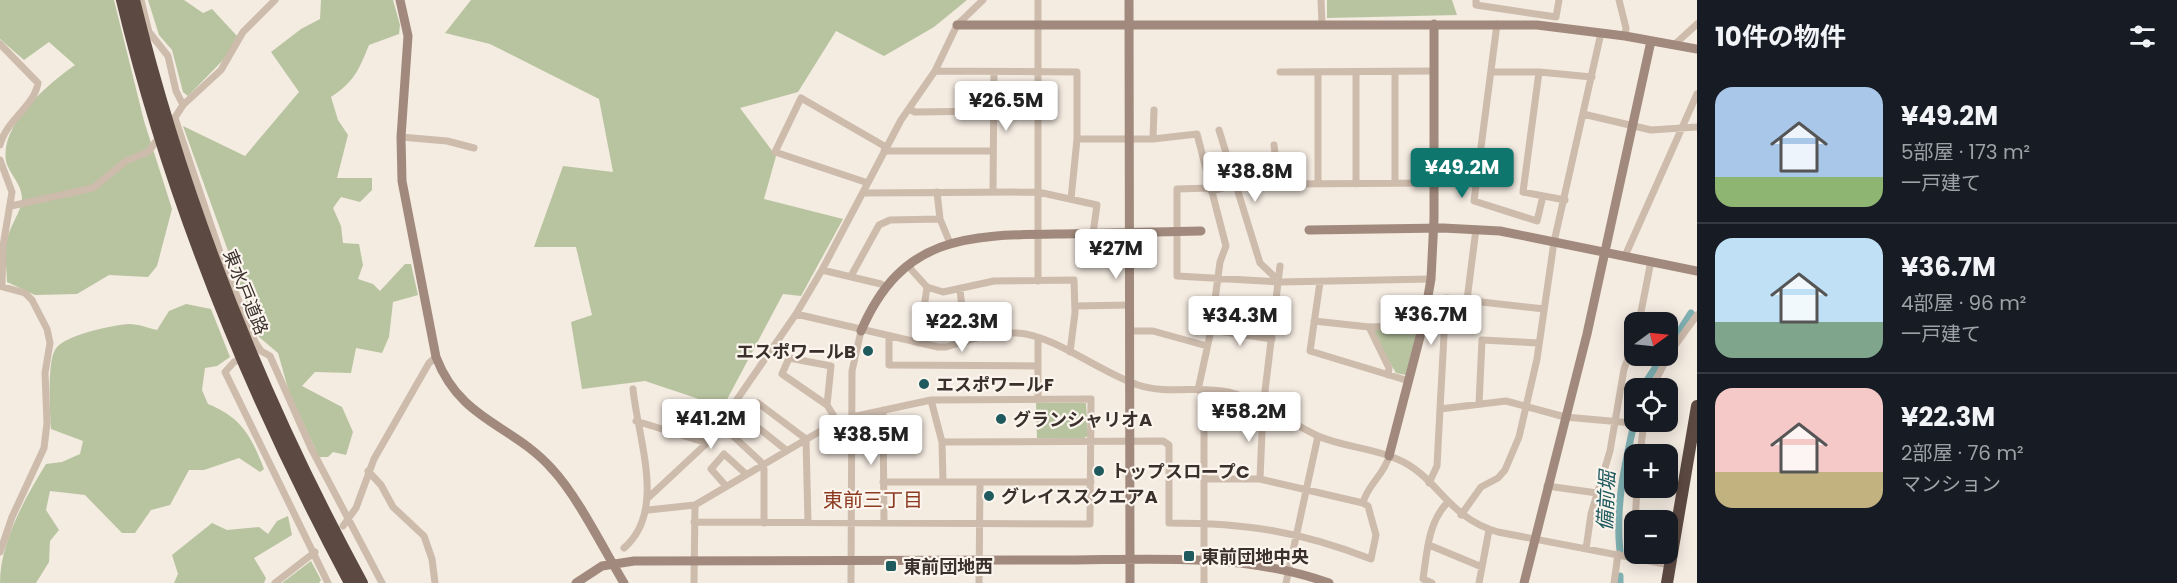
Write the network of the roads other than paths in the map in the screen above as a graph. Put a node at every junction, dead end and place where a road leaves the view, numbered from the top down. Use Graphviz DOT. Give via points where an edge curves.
graph roads {
  1 [pos="122,0"];
  2 [pos="134,0"];
  3 [pos="141,0"];
  4 [pos="275,0"];
  5 [pos="400,0"];
  6 [pos="983,0"];
  7 [pos="1038,0"];
  8 [pos="1129,0"];
  9 [pos="1321,0"];
  10 [pos="1476,0"];
  11 [pos="1559,0"];
  12 [pos="1618,0"];
  13 [pos="1322,24"];
  14 [pos="1434,24"];
  15 [pos="1497,24"];
  16 [pos="1697,24"];
  17 [pos="957,25"];
  18 [pos="1038,25"];
  19 [pos="1130,25"];
  20 [pos="1601,33"];
  21 [pos="1625,36"];
  22 [pos="1651,41"];
  23 [pos="0,44"];
  24 [pos="1674,45"];
  25 [pos="1697,49"];
  26 [pos="144,61"];
  27 [pos="935,71"];
  28 [pos="994,72"];
  29 [pos="1038,72"];
  30 [pos="1280,72"];
  31 [pos="1318,72"];
  32 [pos="1356,72"];
  33 [pos="1395,72"];
  34 [pos="1434,72"];
  35 [pos="1491,72"];
  36 [pos="1539,72"];
  37 [pos="1592,77"];
  38 [pos="1697,94"];
  39 [pos="183,105"];
  40 [pos="909,109"];
  41 [pos="1154,110"];
  42 [pos="993,111"];
  43 [pos="1583,114"];
  44 [pos="164,116"];
  45 [pos="1632,125"];
  46 [pos="1682,128"];
  47 [pos="1697,128"];
  48 [pos="1219,130"];
  49 [pos="401,137"];
  50 [pos="1077,139"];
  51 [pos="1130,139"];
  52 [pos="1153,139"];
  53 [pos="0,145"];
  54 [pos="1274,145"];
  55 [pos="474,148"];
  56 [pos="885,149"];
  57 [pos="993,151"];
  58 [pos="0,160"];
  59 [pos="1279,174"];
  60 [pos="868,183"];
  61 [pos="1318,183"];
  62 [pos="1356,183"];
  63 [pos="1395,183"];
  64 [pos="1434,183"];
  65 [pos="1236,185"];
  66 [pos="1211,190"];
  67 [pos="937,192"];
  68 [pos="993,192"];
  69 [pos="1038,192"];
  70 [pos="863,193"];
  71 [pos="1543,196"];
  72 [pos="1071,199"];
  73 [pos="1564,200"];
  74 [pos="12,206"];
  75 [pos="940,219"];
  76 [pos="1434,228"];
  77 [pos="1476,229"];
  78 [pos="1309,230"];
  79 [pos="1201,231"];
  80 [pos="1176,232"];
  81 [pos="1093,233"];
  82 [pos="1130,233"];
  83 [pos="1038,234"];
  84 [pos="1554,242"];
  85 [pos="950,243"];
  86 [pos="1604,252"];
  87 [pos="1625,256"];
  88 [pos="1651,261"];
  89 [pos="908,266"];
  90 [pos="1280,266"];
  91 [pos="822,270"];
  92 [pos="1697,271"];
  93 [pos="851,276"];
  94 [pos="1431,279"];
  95 [pos="1217,280"];
  96 [pos="1038,281"];
  97 [pos="1280,282"];
  98 [pos="1320,282"];
  99 [pos="1,285"];
  100 [pos="927,287"];
  101 [pos="886,288"];
  102 [pos="960,290"];
  103 [pos="1467,300"];
  104 [pos="1130,305"];
  105 [pos="1075,306"];
  106 [pos="1544,309"];
  107 [pos="1641,312"];
  108 [pos="796,314"];
  109 [pos="1697,315"];
  110 [pos="1314,321"];
  111 [pos="1424,325"];
  112 [pos="1369,327"];
  113 [pos="1210,330"];
  114 [pos="861,331"];
  115 [pos="1130,331"];
  116 [pos="889,337"];
  117 [pos="1038,339"];
  118 [pos="1272,339"];
  119 [pos="1678,341"];
  120 [pos="966,342"];
  121 [pos="1539,343"];
  122 [pos="919,344"];
  123 [pos="1207,346"];
  124 [pos="1070,352"];
  125 [pos="436,357"];
  126 [pos="253,359"];
  127 [pos="1038,366"];
  128 [pos="1625,366"];
  129 [pos="1388,375"];
  130 [pos="1409,381"];
  131 [pos="1130,382"];
  132 [pos="633,389"];
  133 [pos="1201,390"];
  134 [pos="1038,399"];
  135 [pos="931,400"];
  136 [pos="1479,404"];
  137 [pos="826,405"];
  138 [pos="1527,406"];
  139 [pos="1697,406"];
  140 [pos="1263,408"];
  141 [pos="883,410"];
  142 [pos="1440,410"];
  143 [pos="746,417"];
  144 [pos="852,417"];
  145 [pos="1565,417"];
  146 [pos="636,421"];
  147 [pos="837,421"];
  148 [pos="1614,421"];
  149 [pos="1624,422"];
  150 [pos="1318,436"];
  151 [pos="806,439"];
  152 [pos="1091,441"];
  153 [pos="942,442"];
  154 [pos="1129,442"];
  155 [pos="707,443"];
  156 [pos="786,450"];
  157 [pos="1389,456"];
  158 [pos="762,465"];
  159 [pos="368,471"];
  160 [pos="746,474"];
  161 [pos="1204,479"];
  162 [pos="1260,479"];
  163 [pos="883,482"];
  164 [pos="943,482"];
  165 [pos="980,482"];
  166 [pos="1090,482"];
  167 [pos="1429,483"];
  168 [pos="726,486"];
  169 [pos="1547,486"];
  170 [pos="1305,490"];
  171 [pos="1597,493"];
  172 [pos="648,498"];
  173 [pos="1363,503"];
  174 [pos="1447,503"];
  175 [pos="695,505"];
  176 [pos="648,510"];
  177 [pos="1461,515"];
  178 [pos="694,522"];
  179 [pos="345,523"];
  180 [pos="764,523"];
  181 [pos="808,523"];
  182 [pos="851,523"];
  183 [pos="884,523"];
  184 [pos="980,523"];
  185 [pos="1204,523"];
  186 [pos="1489,530"];
  187 [pos="1295,534"];
  188 [pos="1533,539"];
  189 [pos="1429,545"];
  190 [pos="624,548"];
  191 [pos="1587,549"];
  192 [pos="0,552"];
  193 [pos="316,552"];
  194 [pos="1618,554"];
  195 [pos="1624,556"];
  196 [pos="694,560"];
  197 [pos="851,560"];
  198 [pos="980,560"];
  199 [pos="1130,561"];
  200 [pos="1204,561"];
  201 [pos="612,563"];
  202 [pos="1665,564"];
  203 [pos="1670,565"];
  204 [pos="1482,567"];
  205 [pos="1287,570"];
  206 [pos="275,583"];
  207 [pos="328,583"];
  208 [pos="350,583"];
  209 [pos="362,583"];
  210 [pos="382,583"];
  211 [pos="435,583"];
  212 [pos="576,583"];
  213 [pos="624,583"];
  214 [pos="694,583"];
  215 [pos="851,583"];
  216 [pos="979,583"];
  217 [pos="1130,583"];
  218 [pos="1204,583"];
  219 [pos="1286,583"];
  220 [pos="1329,583"];
  221 [pos="1432,583"];
  222 [pos="1479,583"];
  223 [pos="1524,583"];
  224 [pos="1614,583"];
  225 [pos="1667,583"];
  1 -- 26 [label="highway, 東水戸道路"];
  2 -- 26 [label="highway, 東水戸道路"];
  3 -- 39 [label="street" via="149,32 168,56"];
  4 -- 39 [label="street" via="243,32 221,70"];
  5 -- 49 [label="street" via="408,57"];
  6 -- 17 [label="street"];
  7 -- 18 [label="street"];
  8 -- 19 [label="street"];
  9 -- 13 [label="street"];
  10 -- 11 [label="street" via="1476,5 1556,17"];
  12 -- 21 [label="street"];
  13 -- 14 [label="street"];
  13 -- 19 [label="street"];
  14 -- 15 [label="street"];
  14 -- 34 [label="street"];
  15 -- 20 [label="street"];
  15 -- 35 [label="street"];
  16 -- 24 [label="street"];
  17 -- 18 [label="street"];
  17 -- 27 [label="street"];
  18 -- 19 [label="street"];
  18 -- 29 [label="street"];
  19 -- 51 [label="street"];
  20 -- 21 [label="street"];
  20 -- 37 [label="street"];
  21 -- 22 [label="street"];
  22 -- 24 [label="street"];
  22 -- 45 [label="street"];
  23 -- 53 [label="street" via="38,83 9,124"];
  24 -- 25 [label="street"];
  26 -- 44 [label="highway, 東水戸道路"];
  27 -- 28 [label="street"];
  27 -- 40 [label="street"];
  28 -- 29 [label="street"];
  28 -- 42 [label="street"];
  29 -- 50 [label="street" via="1077,72"];
  29 -- 69 [label="street"];
  30 -- 31 [label="street"];
  31 -- 32 [label="street"];
  31 -- 61 [label="street"];
  32 -- 33 [label="street"];
  32 -- 62 [label="street"];
  33 -- 34 [label="street"];
  33 -- 63 [label="street"];
  34 -- 64 [label="street"];
  35 -- 36 [label="street"];
  35 -- 71 [label="street" via="1474,201 1537,221"];
  36 -- 37 [label="street"];
  36 -- 71 [label="street" via="1523,192"];
  37 -- 43 [label="street"];
  38 -- 46 [label="street"];
  39 -- 44 [label="street"];
  40 -- 42 [label="street"];
  40 -- 56 [label="street"];
  41 -- 52 [label="street"];
  42 -- 57 [label="street"];
  43 -- 45 [label="street"];
  43 -- 73 [label="street"];
  44 -- 74 [label="street" via="148,152 126,161 93,188"];
  44 -- 126 [label="street" via="223,261"];
  44 -- 126 [label="highway, 東水戸道路" via="196,243"];
  45 -- 46 [label="street" via="1651,130"];
  45 -- 86 [label="street"];
  46 -- 47 [label="street"];
  46 -- 87 [label="street"];
  48 -- 65 [label="street"];
  49 -- 55 [label="street"];
  49 -- 125 [label="street" via="402,181"];
  50 -- 51 [label="street"];
  50 -- 72 [label="street"];
  51 -- 52 [label="street"];
  51 -- 82 [label="street"];
  52 -- 66 [label="street" via="1197,134"];
  54 -- 59 [label="street"];
  56 -- 57 [label="street"];
  56 -- 60 [label="street"];
  56 -- 60 [label="street" via="801,98 775,153"];
  57 -- 68 [label="street"];
  58 -- 74 [label="street" via="12,192"];
  59 -- 61 [label="street" via="1286,184"];
  59 -- 65 [label="street"];
  60 -- 70 [label="street"];
  61 -- 62 [label="street"];
  62 -- 63 [label="street"];
  63 -- 64 [label="street"];
  64 -- 76 [label="street"];
  65 -- 66 [label="street"];
  65 -- 97 [label="street" via="1260,263"];
  66 -- 80 [label="street" via="1177,189"];
  66 -- 95 [label="street" via="1226,246"];
  67 -- 68 [label="street"];
  67 -- 70 [label="street"];
  67 -- 75 [label="street"];
  68 -- 69 [label="street"];
  69 -- 72 [label="street"];
  69 -- 83 [label="street"];
  70 -- 91 [label="street"];
  71 -- 73 [label="street"];
  72 -- 81 [label="street" via="1097,205"];
  73 -- 84 [label="street"];
  74 -- 99 [label="street" via="3,246"];
  75 -- 85 [label="street"];
  75 -- 93 [label="street" via="890,220 879,225"];
  76 -- 77 [label="street"];
  76 -- 78 [label="street"];
  76 -- 94 [label="street"];
  77 -- 84 [label="street"];
  77 -- 103 [label="street"];
  79 -- 80 [label="street"];
  80 -- 82 [label="street"];
  80 -- 95 [label="street" via="1177,276"];
  81 -- 82 [label="street"];
  81 -- 83 [label="street"];
  82 -- 104 [label="street"];
  83 -- 85 [label="street" via="987,235"];
  83 -- 96 [label="street"];
  84 -- 86 [label="street"];
  84 -- 106 [label="street"];
  85 -- 89 [label="street"];
  86 -- 87 [label="street"];
  86 -- 145 [label="street"];
  87 -- 88 [label="street"];
  88 -- 92 [label="street"];
  88 -- 107 [label="street"];
  89 -- 100 [label="street"];
  89 -- 101 [label="street"];
  90 -- 97 [label="street"];
  91 -- 93 [label="street"];
  91 -- 108 [label="street"];
  93 -- 101 [label="street"];
  94 -- 98 [label="street"];
  94 -- 111 [label="street"];
  95 -- 97 [label="street"];
  95 -- 113 [label="street"];
  96 -- 102 [label="street" via="994,281"];
  96 -- 105 [label="street" via="1074,280"];
  97 -- 98 [label="street"];
  97 -- 118 [label="street"];
  98 -- 110 [label="street"];
  99 -- 192 [label="street" via="33,300 50,343 45,374 44,448"];
  100 -- 102 [label="street" via="943,292"];
  100 -- 122 [label="street"];
  101 -- 114 [label="street"];
  102 -- 120 [label="street"];
  103 -- 106 [label="street"];
  103 -- 142 [label="street" via="1446,298"];
  104 -- 105 [label="street"];
  104 -- 115 [label="street"];
  105 -- 124 [label="street"];
  106 -- 121 [label="street"];
  108 -- 114 [label="street"];
  108 -- 155 [label="street"];
  109 -- 119 [label="street"];
  110 -- 112 [label="street"];
  110 -- 129 [label="street" via="1310,351"];
  111 -- 112 [label="street"];
  111 -- 130 [label="street"];
  112 -- 129 [label="street" via="1389,369"];
  113 -- 118 [label="street"];
  113 -- 123 [label="street"];
  114 -- 116 [label="street"];
  114 -- 144 [label="street" via="852,370"];
  115 -- 123 [label="street" via="1153,331"];
  115 -- 131 [label="street"];
  116 -- 122 [label="street"];
  116 -- 127 [label="street" via="889,365"];
  117 -- 120 [label="street" via="1001,333"];
  117 -- 124 [label="street"];
  117 -- 127 [label="street"];
  118 -- 140 [label="street"];
  120 -- 122 [label="street" via="946,347"];
  121 -- 136 [label="street" via="1482,340"];
  121 -- 138 [label="street"];
  123 -- 133 [label="street"];
  124 -- 131 [label="street"];
  125 -- 159 [label="street"];
  125 -- 201 [label="street" via="462,401 553,470"];
  126 -- 179 [label="street" via="270,356"];
  126 -- 193 [label="street" via="234,362 225,372"];
  126 -- 208 [label="highway, 東水戸道路" via="285,457"];
  126 -- 209 [label="highway, 東水戸道路"];
  127 -- 134 [label="street"];
  128 -- 148 [label="street"];
  129 -- 130 [label="street"];
  130 -- 157 [label="street"];
  131 -- 133 [label="street" via="1160,391"];
  131 -- 154 [label="street"];
  132 -- 146 [label="street"];
  133 -- 140 [label="street" via="1232,393"];
  133 -- 161 [label="street"];
  134 -- 135 [label="street"];
  134 -- 152 [label="street" via="1091,399"];
  135 -- 141 [label="street"];
  135 -- 153 [label="street"];
  136 -- 138 [label="street" via="1506,400"];
  136 -- 142 [label="street"];
  137 -- 137 [label="street" via="831,366 789,358 782,374"];
  137 -- 147 [label="street"];
  138 -- 145 [label="street"];
  138 -- 177 [label="street" via="1505,470 1481,487"];
  139 -- 203 [label="highway"];
  140 -- 150 [label="street"];
  140 -- 162 [label="street"];
  141 -- 144 [label="street"];
  141 -- 163 [label="street"];
  142 -- 167 [label="street" via="1437,466"];
  143 -- 151 [label="street" via="758,403"];
  143 -- 156 [label="street"];
  143 -- 158 [label="street" via="732,435"];
  144 -- 147 [label="street"];
  144 -- 182 [label="street"];
  145 -- 148 [label="street"];
  145 -- 169 [label="street"];
  146 -- 155 [label="street"];
  146 -- 172 [label="street"];
  147 -- 151 [label="street"];
  148 -- 149 [label="street"];
  148 -- 171 [label="street" via="1610,452"];
  150 -- 157 [label="street"];
  150 -- 170 [label="street"];
  151 -- 156 [label="street"];
  151 -- 181 [label="street"];
  152 -- 153 [label="street"];
  152 -- 154 [label="street"];
  152 -- 166 [label="street"];
  153 -- 164 [label="street"];
  154 -- 185 [label="street" via="1167,443 1169,523"];
  154 -- 199 [label="street"];
  155 -- 172 [label="street"];
  156 -- 158 [label="street"];
  157 -- 167 [label="street" via="1416,470"];
  157 -- 173 [label="street"];
  158 -- 160 [label="street"];
  158 -- 180 [label="street"];
  159 -- 179 [label="street" via="359,500"];
  159 -- 211 [label="street" via="393,507 424,536"];
  160 -- 168 [label="street"];
  160 -- 168 [label="street" via="724,454 711,469"];
  161 -- 162 [label="street"];
  161 -- 185 [label="street"];
  162 -- 170 [label="street"];
  163 -- 164 [label="street"];
  163 -- 183 [label="street"];
  164 -- 165 [label="street"];
  165 -- 166 [label="street"];
  165 -- 184 [label="street"];
  166 -- 184 [label="street" via="1090,524"];
  167 -- 174 [label="street"];
  168 -- 175 [label="street"];
  169 -- 171 [label="street"];
  169 -- 188 [label="street"];
  170 -- 173 [label="street"];
  170 -- 187 [label="street"];
  171 -- 191 [label="street"];
  172 -- 176 [label="street"];
  173 -- 187 [label="street" via="1368,506 1375,526 1371,559"];
  174 -- 177 [label="street"];
  174 -- 189 [label="street" via="1437,513"];
  175 -- 176 [label="street"];
  175 -- 178 [label="street"];
  176 -- 190 [label="street" via="635,539"];
  177 -- 186 [label="street"];
  178 -- 180 [label="street"];
  178 -- 196 [label="street"];
  179 -- 210 [label="street"];
  180 -- 181 [label="street"];
  181 -- 182 [label="street"];
  182 -- 183 [label="street"];
  182 -- 197 [label="street"];
  183 -- 184 [label="street"];
  184 -- 198 [label="street"];
  185 -- 187 [label="street" via="1263,527"];
  185 -- 200 [label="street"];
  186 -- 188 [label="street"];
  186 -- 204 [label="street"];
  187 -- 205 [label="street"];
  188 -- 191 [label="street"];
  188 -- 223 [label="street"];
  189 -- 204 [label="street"];
  189 -- 221 [label="street" via="1423,579"];
  191 -- 194 [label="street"];
  193 -- 206 [label="street"];
  193 -- 207 [label="street"];
  194 -- 195 [label="street"];
  194 -- 224 [label="street"];
  196 -- 197 [label="street"];
  196 -- 201 [label="street"];
  196 -- 214 [label="street"];
  197 -- 198 [label="street"];
  197 -- 215 [label="street"];
  198 -- 199 [label="street"];
  198 -- 216 [label="street"];
  199 -- 200 [label="street"];
  199 -- 217 [label="street"];
  200 -- 205 [label="street" via="1243,562"];
  200 -- 218 [label="street"];
  201 -- 212 [label="street"];
  201 -- 213 [label="street"];
  202 -- 203 [label="street"];
  203 -- 225 [label="highway"];
  204 -- 222 [label="street"];
  205 -- 219 [label="street"];
  205 -- 220 [label="street"];
}
